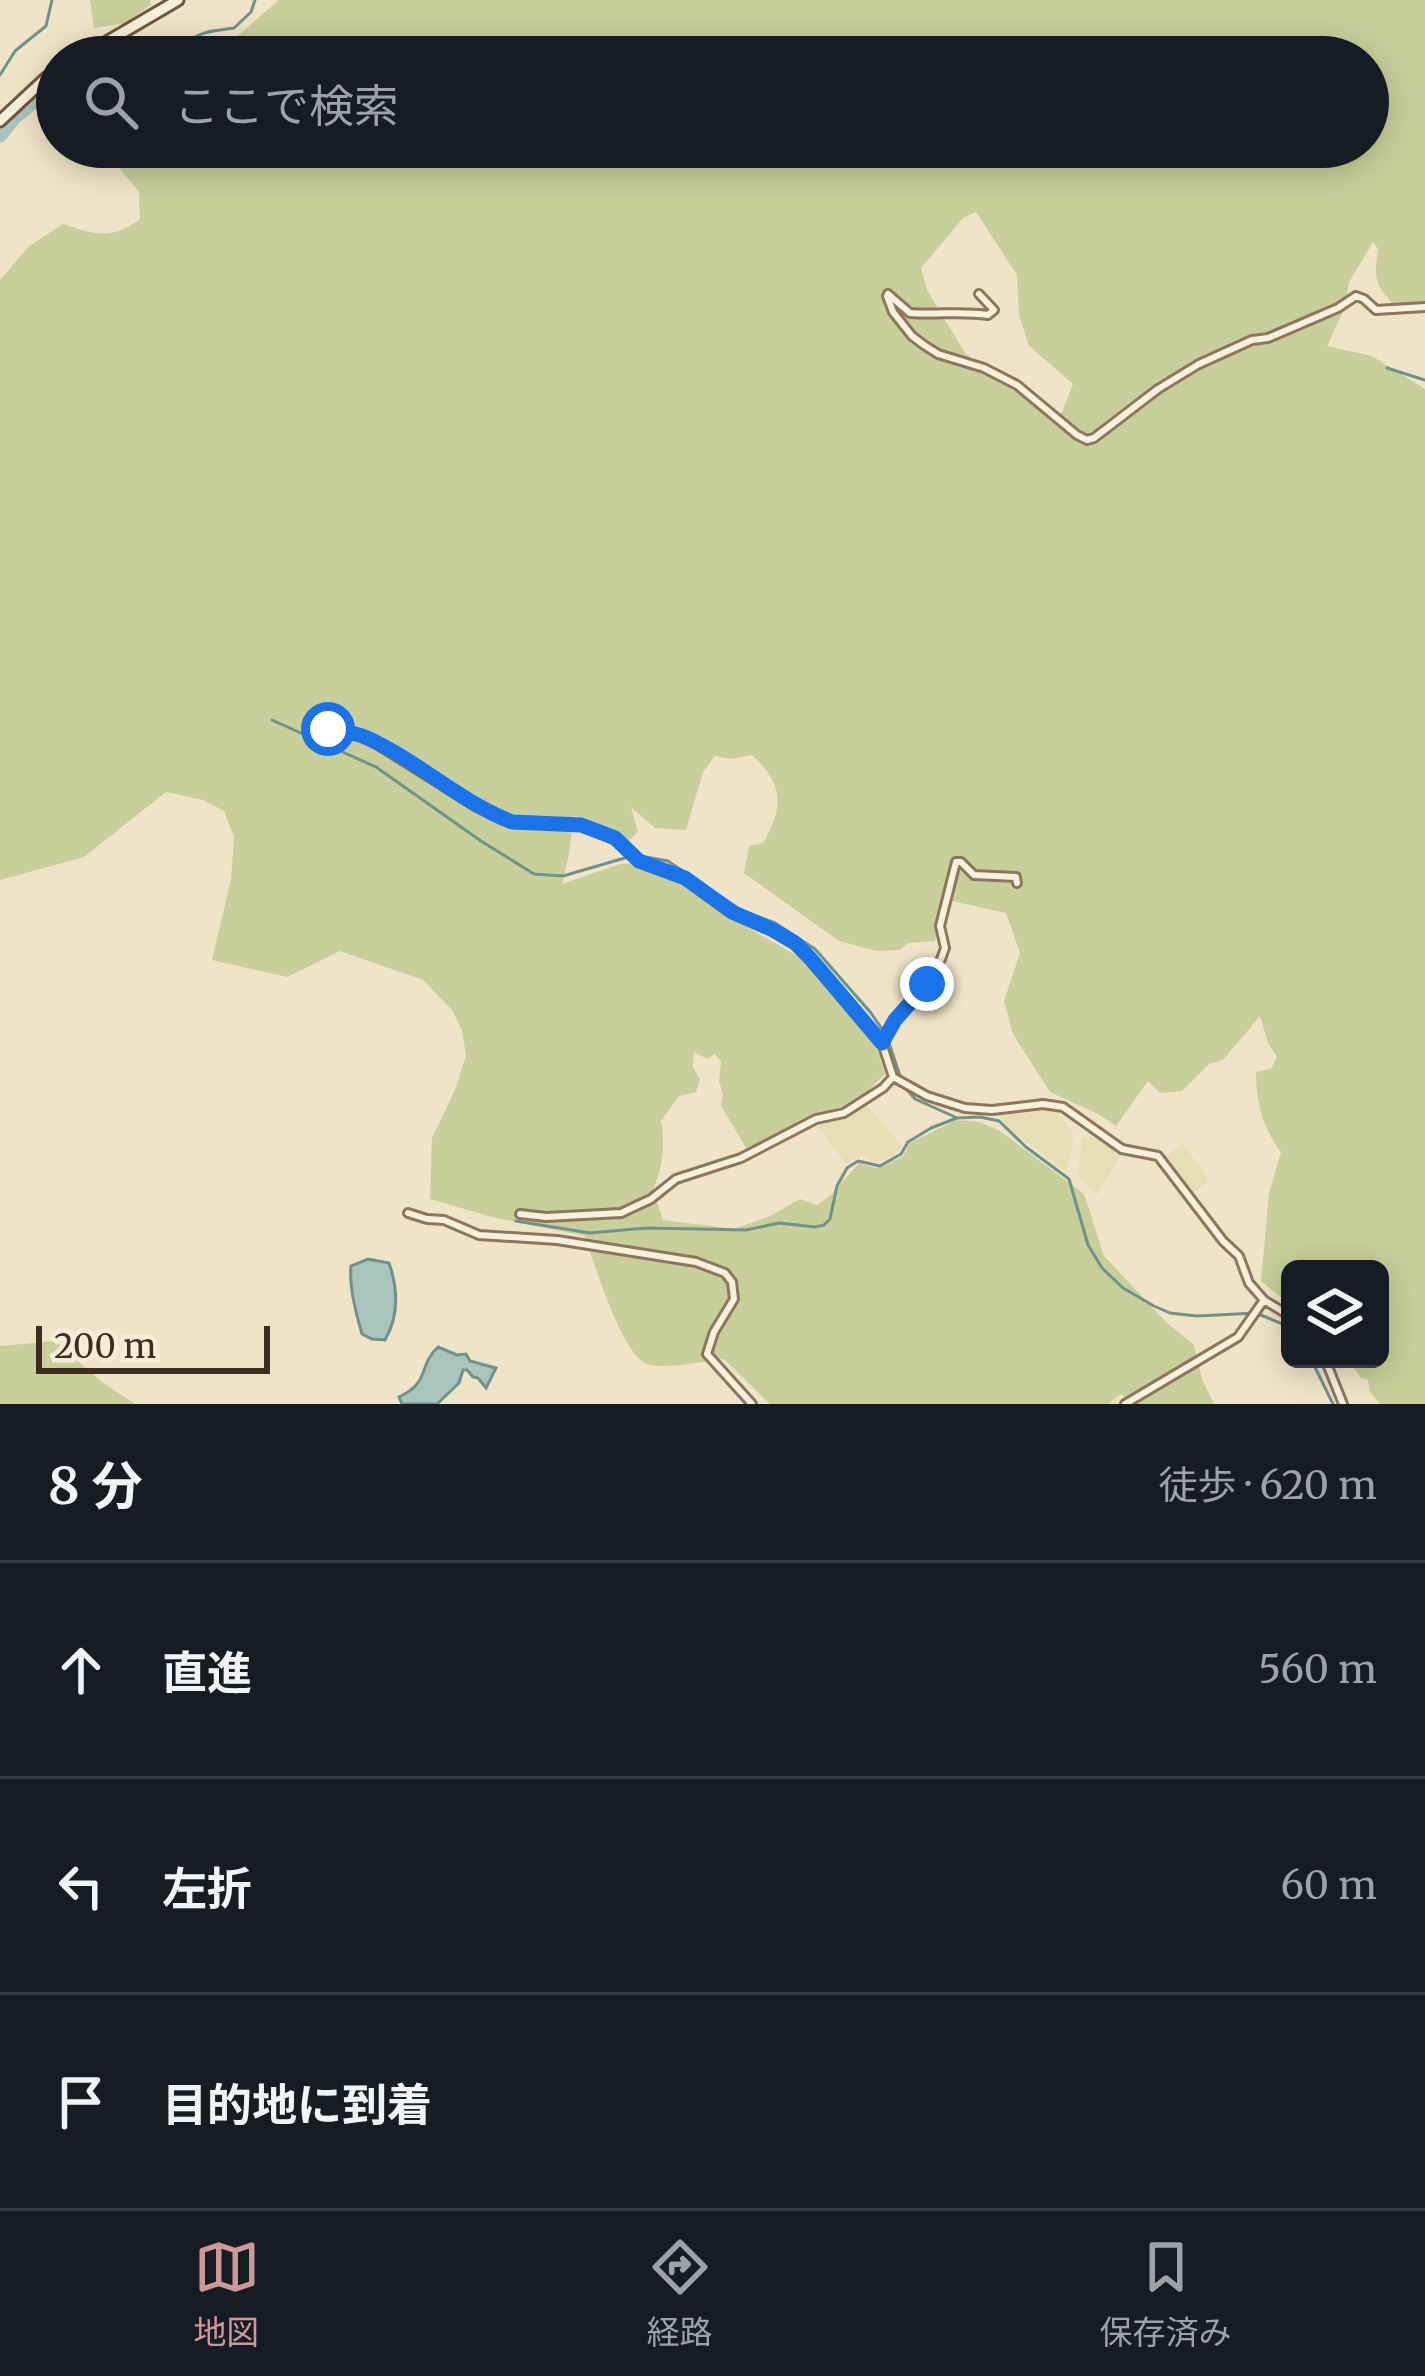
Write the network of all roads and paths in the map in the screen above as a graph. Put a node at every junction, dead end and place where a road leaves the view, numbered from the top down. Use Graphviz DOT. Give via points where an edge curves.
graph roads {
  1 [pos="178,0"];
  2 [pos="117,36"];
  3 [pos="36,89"];
  4 [pos="0,121"];
  5 [pos="980,294"];
  6 [pos="1425,307"];
  7 [pos="328,729"];
  8 [pos="1016,883"];
  9 [pos="882,1043"];
  10 [pos="893,1076"];
  11 [pos="408,1213"];
  12 [pos="520,1214"];
  13 [pos="1264,1300"];
  14 [pos="1281,1310"];
  15 [pos="1329,1368"];
  16 [pos="752,1404"];
  17 [pos="1125,1404"];
  18 [pos="1343,1404"];
  1 -- 2 [label="main road"];
  3 -- 4 [label="main road"];
  5 -- 6 [label="street" via="994,310 988,315 910,313 887,296 924,345 1017,386 1087,440 1199,364 1356,296 1376,310"];
  7 -- 9 [label="street" via="367,738 512,822 581,825 615,838 639,861 685,878 795,943"];
  8 -- 9 [label="street" via="974,875 956,862 940,926 941,959"];
  9 -- 10 [label="street"];
  10 -- 12 [label="street" via="844,1114 676,1179 622,1213"];
  10 -- 13 [label="street" via="965,1108 1063,1107 1122,1149 1158,1156"];
  11 -- 16 [label="street" via="478,1235 668,1256 725,1273 734,1299 707,1354"];
  13 -- 14 [label="street"];
  13 -- 17 [label="street" via="1238,1337"];
  15 -- 18 [label="street"];
}
